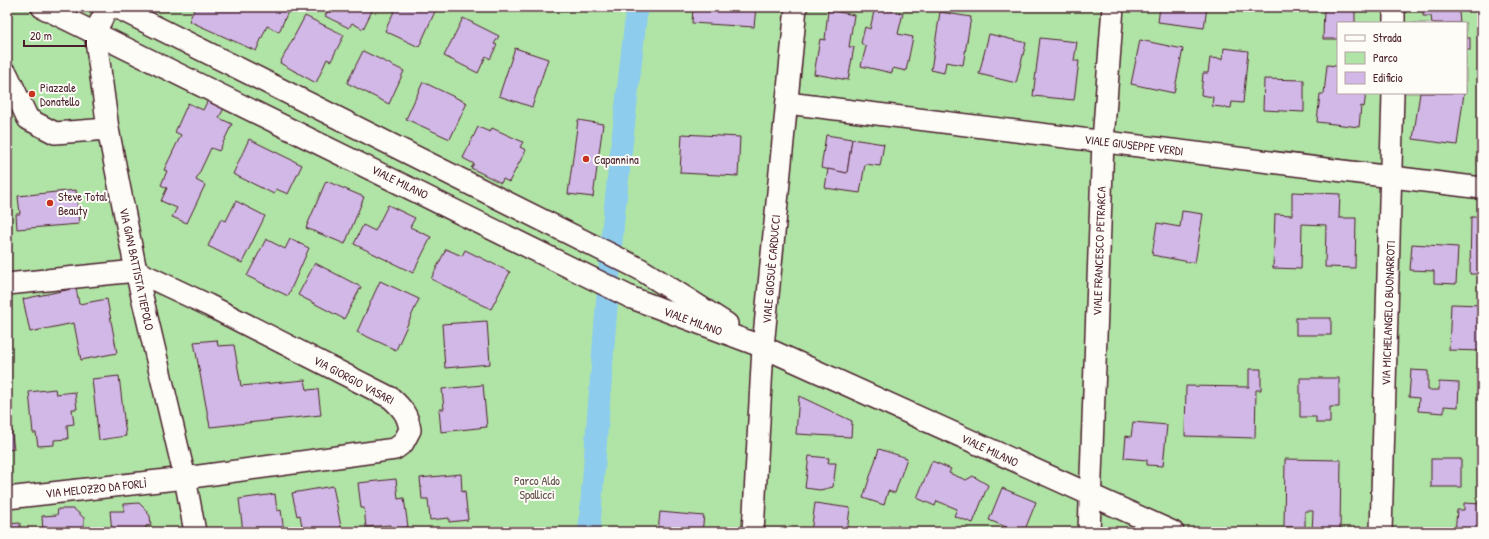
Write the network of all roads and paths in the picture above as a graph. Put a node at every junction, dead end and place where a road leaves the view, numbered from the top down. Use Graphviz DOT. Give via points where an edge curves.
graph roads {
  1 [pos="42,7"];
  2 [pos="108,7"];
  3 [pos="116,7"];
  4 [pos="796,7"];
  5 [pos="1113,7"];
  6 [pos="1394,7"];
  7 [pos="1394,22"];
  8 [pos="95,32"];
  9 [pos="7,74"];
  10 [pos="1393,94"];
  11 [pos="787,103"];
  12 [pos="108,129"];
  13 [pos="1103,141"];
  14 [pos="1392,177"];
  15 [pos="1482,188"];
  16 [pos="136,271"];
  17 [pos="7,284"];
  18 [pos="763,347"];
  19 [pos="185,478"];
  20 [pos="1091,496"];
  21 [pos="7,498"];
  22 [pos="195,532"];
  23 [pos="753,532"];
  24 [pos="1089,532"];
  25 [pos="1173,532"];
  26 [pos="1381,532"];
  1 -- 8 [label="street, VIALE MILANO"];
  2 -- 8 [label="street"];
  3 -- 18 [label="street, VIALE MILANO" via="640,269"];
  4 -- 11 [label="street, VIALE GIOSUÈ CARDUCCI"];
  5 -- 13 [label="street, VIALE FRANCESCO PETRARCA"];
  6 -- 7 [label="street"];
  8 -- 12 [label="street, VIA GIAN BATTISTA TIEPOLO"];
  8 -- 18 [label="street, VIALE MILANO" via="632,298"];
  9 -- 12 [label="street" via="28,119 55,132"];
  10 -- 14 [label="street, VIA MICHELANGELO BUONARROTI"];
  11 -- 13 [label="street, VIALE GIUSEPPE VERDI"];
  11 -- 18 [label="street, VIALE GIOSUÈ CARDUCCI"];
  12 -- 16 [label="street, VIA GIAN BATTISTA TIEPOLO"];
  13 -- 14 [label="street, VIALE GIUSEPPE VERDI"];
  13 -- 20 [label="street, VIALE FRANCESCO PETRARCA"];
  14 -- 15 [label="street, VIALE GIUSEPPE VERDI"];
  14 -- 26 [label="street, VIA MICHELANGELO BUONARROTI"];
  16 -- 17 [label="street"];
  16 -- 19 [label="street, VIA GIAN BATTISTA TIEPOLO"];
  16 -- 19 [label="street, VIA GIORGIO VASARI" via="391,398 408,418 410,430 403,443 395,449"];
  18 -- 20 [label="street, VIALE MILANO"];
  18 -- 23 [label="street, VIALE GIOSUÈ CARDUCCI"];
  19 -- 21 [label="street, VIA MELOZZO DA FORLÌ"];
  19 -- 22 [label="street, VIA GIAN BATTISTA TIEPOLO"];
  20 -- 24 [label="street, VIALE FRANCESCO PETRARCA"];
  20 -- 25 [label="street, VIALE MILANO"];
}
